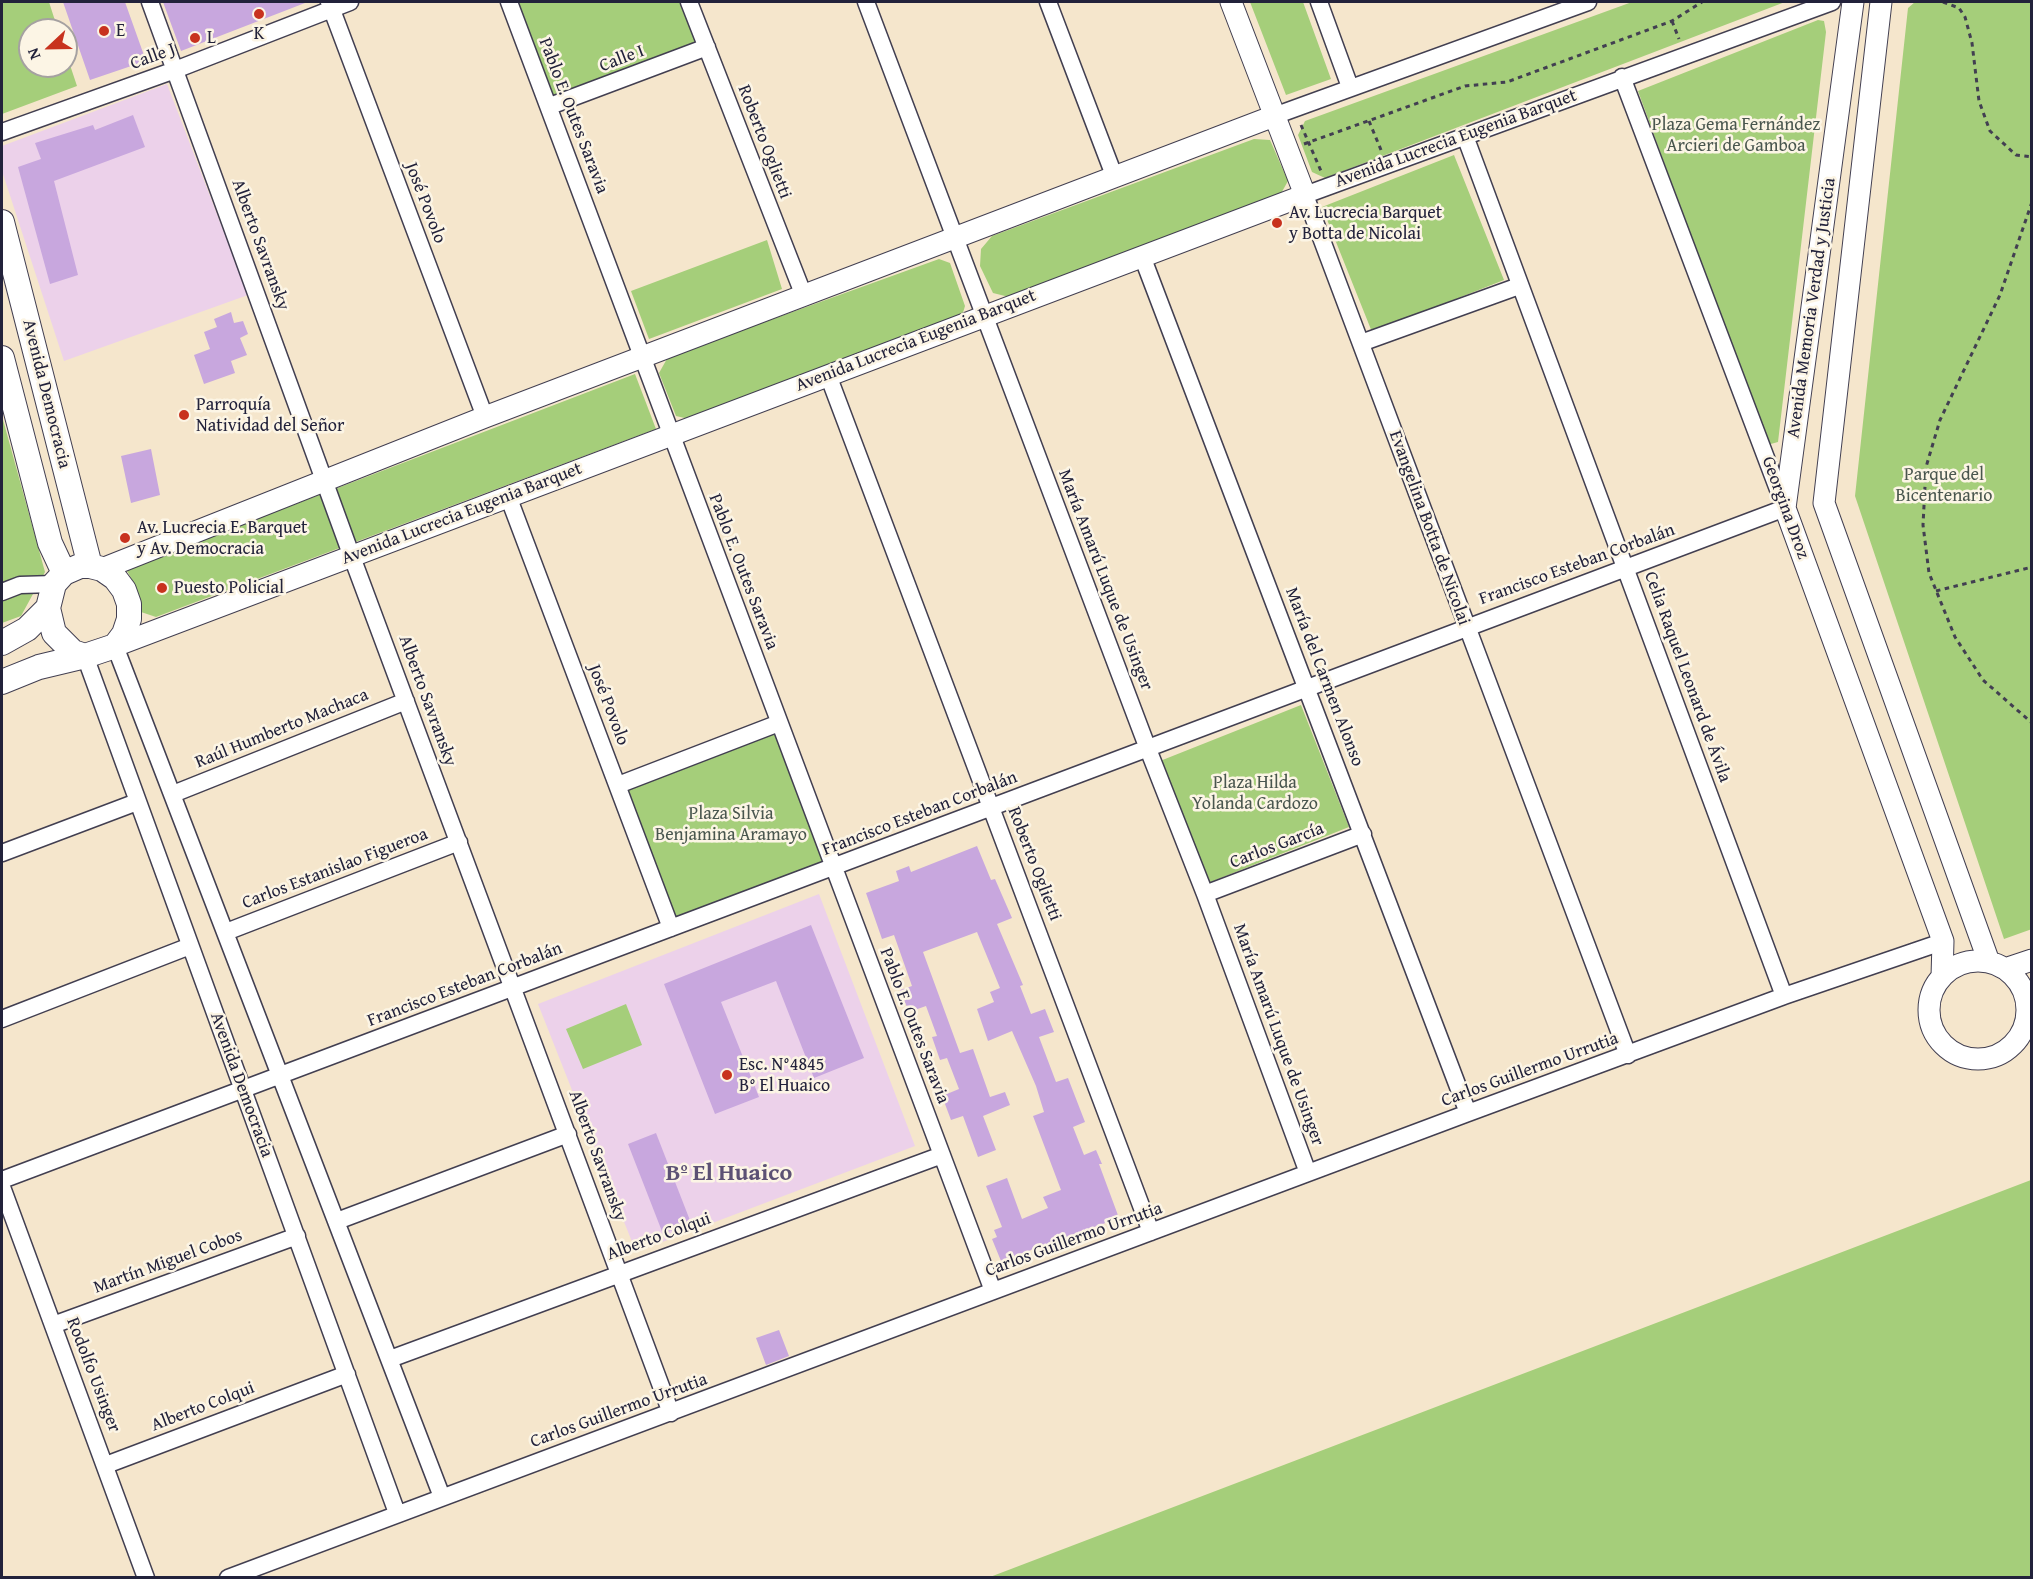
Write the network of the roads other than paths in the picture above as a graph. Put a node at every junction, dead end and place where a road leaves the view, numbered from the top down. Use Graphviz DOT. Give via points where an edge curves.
graph roads {
  1 [pos="150,2"];
  2 [pos="350,2"];
  3 [pos="509,2"];
  4 [pos="689,2"];
  5 [pos="866,2"];
  6 [pos="1048,2"];
  7 [pos="1231,2"];
  8 [pos="1319,2"];
  9 [pos="1588,2"];
  10 [pos="1832,2"];
  11 [pos="1853,2"];
  12 [pos="1881,2"];
  13 [pos="330,5"];
  14 [pos="707,47"];
  15 [pos="175,70"];
  16 [pos="1622,77"];
  17 [pos="1350,87"];
  18 [pos="550,106"];
  19 [pos="1274,116"];
  20 [pos="2,132"];
  21 [pos="1465,136"];
  22 [pos="1115,178"];
  23 [pos="1305,195"];
  24 [pos="2,222"];
  25 [pos="955,239"];
  26 [pos="1142,256"];
  27 [pos="1519,286"];
  28 [pos="804,296"];
  29 [pos="984,315"];
  30 [pos="1361,344"];
  31 [pos="2,358"];
  32 [pos="642,358"];
  33 [pos="828,375"];
  34 [pos="484,417"];
  35 [pos="670,436"];
  36 [pos="325,479"];
  37 [pos="508,496"];
  38 [pos="1785,508"];
  39 [pos="352,557"];
  40 [pos="96,568"];
  41 [pos="1626,568"];
  42 [pos="59,579"];
  43 [pos="2,592"];
  44 [pos="48,608"];
  45 [pos="1466,627"];
  46 [pos="2,643"];
  47 [pos="115,646"];
  48 [pos="85,656"];
  49 [pos="2,682"];
  50 [pos="1308,688"];
  51 [pos="406,701"];
  52 [pos="779,723"];
  53 [pos="1148,749"];
  54 [pos="618,785"];
  55 [pos="173,794"];
  56 [pos="137,802"];
  57 [pos="992,808"];
  58 [pos="1363,834"];
  59 [pos="459,842"];
  60 [pos="2,853"];
  61 [pos="834,867"];
  62 [pos="1205,894"];
  63 [pos="671,928"];
  64 [pos="226,932"];
  65 [pos="1940,942"];
  66 [pos="190,946"];
  67 [pos="2031,960"];
  68 [pos="1997,965"];
  69 [pos="1942,976"];
  70 [pos="513,988"];
  71 [pos="1784,996"];
  72 [pos="2029,1013"];
  73 [pos="2,1018"];
  74 [pos="1628,1054"];
  75 [pos="282,1076"];
  76 [pos="243,1090"];
  77 [pos="1468,1113"];
  78 [pos="568,1134"];
  79 [pos="942,1155"];
  80 [pos="1308,1173"];
  81 [pos="2,1180"];
  82 [pos="2,1187"];
  83 [pos="337,1221"];
  84 [pos="1151,1232"];
  85 [pos="297,1236"];
  86 [pos="619,1273"];
  87 [pos="993,1291"];
  88 [pos="53,1325"];
  89 [pos="390,1359"];
  90 [pos="347,1374"];
  91 [pos="671,1413"];
  92 [pos="106,1465"];
  93 [pos="442,1497"];
  94 [pos="397,1513"];
  95 [pos="146,1578"];
  96 [pos="228,1578"];
  1 -- 15 [label="street, Alberto Savransky"];
  2 -- 13 [label="street, Calle J"];
  3 -- 18 [label="street, Pablo E. Outes Saravia"];
  4 -- 14 [label="street, Roberto Oglietti"];
  5 -- 25 [label="street, María Amarú Luque de Usinger"];
  6 -- 22 [label="street"];
  7 -- 19 [label="street, Evangelina Botta de Nicolai"];
  8 -- 17 [label="street"];
  9 -- 17 [label="street"];
  10 -- 16 [label="street, Avenida Lucrecia Eugenia Barquet"];
  11 -- 38 [label="street, Avenida Memoria Verdad y Justicia"];
  12 -- 68 [label="street, Avenida Memoria Verdad y Justicia" via="1824,502"];
  13 -- 15 [label="street, Calle J"];
  13 -- 34 [label="street, José Povolo"];
  14 -- 18 [label="street, Calle I"];
  14 -- 28 [label="street, Roberto Oglietti"];
  15 -- 20 [label="street, Calle J"];
  15 -- 36 [label="street, Alberto Savransky"];
  16 -- 21 [label="street, Avenida Lucrecia Eugenia Barquet"];
  16 -- 38 [label="street, Georgina Droz"];
  17 -- 19 [label="street"];
  18 -- 32 [label="street, Pablo E. Outes Saravia"];
  19 -- 22 [label="street"];
  19 -- 23 [label="street, Evangelina Botta de Nicolai"];
  21 -- 23 [label="street, Avenida Lucrecia Eugenia Barquet"];
  21 -- 27 [label="street, Celia Raquel Leonard de Ávila"];
  22 -- 25 [label="street"];
  23 -- 26 [label="street, Avenida Lucrecia Eugenia Barquet"];
  23 -- 30 [label="street, Evangelina Botta de Nicolai"];
  24 -- 40 [label="main road, Avenida Democracia"];
  25 -- 28 [label="street"];
  25 -- 29 [label="street, María Amarú Luque de Usinger"];
  26 -- 29 [label="street, Avenida Lucrecia Eugenia Barquet"];
  26 -- 50 [label="street, María del Carmen Alonso"];
  27 -- 30 [label="street"];
  27 -- 41 [label="street, Celia Raquel Leonard de Ávila"];
  28 -- 32 [label="street"];
  29 -- 33 [label="street, Avenida Lucrecia Eugenia Barquet"];
  29 -- 53 [label="street, María Amarú Luque de Usinger"];
  30 -- 45 [label="street, Evangelina Botta de Nicolai"];
  31 -- 42 [label="main road, Avenida Democracia"];
  32 -- 34 [label="street"];
  32 -- 35 [label="street, Pablo E. Outes Saravia"];
  33 -- 35 [label="street, Avenida Lucrecia Eugenia Barquet"];
  33 -- 57 [label="street, Roberto Oglietti"];
  34 -- 36 [label="street"];
  35 -- 37 [label="street, Avenida Lucrecia Eugenia Barquet"];
  35 -- 52 [label="street, Pablo E. Outes Saravia"];
  36 -- 39 [label="street, Alberto Savransky"];
  36 -- 40 [label="street"];
  37 -- 39 [label="street, Avenida Lucrecia Eugenia Barquet"];
  37 -- 54 [label="street, José Povolo"];
  38 -- 41 [label="street, Francisco Esteban Corbalán"];
  38 -- 65 [label="street, Georgina Droz"];
  39 -- 47 [label="street, Avenida Lucrecia Eugenia Barquet"];
  39 -- 51 [label="street, Alberto Savransky"];
  40 -- 42 [label="main road" via="72,569"];
  40 -- 47 [label="main road" via="115,578 129,604 124,634"];
  41 -- 45 [label="street, Francisco Esteban Corbalán"];
  41 -- 71 [label="street, Celia Raquel Leonard de Ávila"];
  42 -- 43 [label="street"];
  42 -- 44 [label="main road"];
  44 -- 46 [label="main road" via="27,629"];
  44 -- 48 [label="main road" via="54,633 67,648"];
  45 -- 50 [label="street, Francisco Esteban Corbalán"];
  45 -- 74 [label="street, Evangelina Botta de Nicolai"];
  47 -- 48 [label="main road, Avenida Lucrecia Eugenia Barquet"];
  47 -- 55 [label="street"];
  48 -- 49 [label="main road, Avenida Lucrecia Eugenia Barquet" via="39,667"];
  48 -- 56 [label="street, Avenida Democracia"];
  50 -- 53 [label="street, Francisco Esteban Corbalán"];
  50 -- 58 [label="street, María del Carmen Alonso"];
  51 -- 55 [label="street, Raúl Humberto Machaca"];
  51 -- 59 [label="street, Alberto Savransky"];
  52 -- 54 [label="street"];
  52 -- 61 [label="street, Pablo E. Outes Saravia"];
  53 -- 57 [label="street, Francisco Esteban Corbalán"];
  53 -- 62 [label="street, María Amarú Luque de Usinger"];
  54 -- 63 [label="street, José Povolo"];
  55 -- 64 [label="street"];
  56 -- 60 [label="street"];
  56 -- 66 [label="street, Avenida Democracia"];
  57 -- 61 [label="street, Francisco Esteban Corbalán"];
  57 -- 84 [label="street, Roberto Oglietti"];
  58 -- 62 [label="street, Carlos García"];
  58 -- 77 [label="street, María del Carmen Alonso"];
  59 -- 64 [label="street, Carlos Estanislao Figueroa"];
  59 -- 70 [label="street, Alberto Savransky"];
  61 -- 63 [label="street, Francisco Esteban Corbalán"];
  61 -- 79 [label="street, Pablo E. Outes Saravia"];
  62 -- 80 [label="street, María Amarú Luque de Usinger"];
  63 -- 70 [label="street, Francisco Esteban Corbalán"];
  64 -- 75 [label="street"];
  65 -- 69 [label="street, Georgina Droz"];
  65 -- 71 [label="street, Carlos Guillermo Urrutia"];
  66 -- 73 [label="street"];
  66 -- 76 [label="street, Avenida Democracia"];
  67 -- 68 [label="street"];
  68 -- 69 [label="street" via="1963,963"];
  68 -- 72 [label="street" via="2018,981"];
  69 -- 72 [label="street" via="1929,1007 1931,1024 1951,1051 1967,1058 1984,1059 2000,1054 2023,1030"];
  70 -- 75 [label="street, Francisco Esteban Corbalán"];
  70 -- 78 [label="street, Alberto Savransky"];
  71 -- 74 [label="street, Carlos Guillermo Urrutia"];
  74 -- 77 [label="street, Carlos Guillermo Urrutia"];
  75 -- 76 [label="street, Francisco Esteban Corbalán"];
  75 -- 83 [label="street"];
  76 -- 81 [label="street, Francisco Esteban Corbalán"];
  76 -- 85 [label="street, Avenida Democracia"];
  77 -- 80 [label="street, Carlos Guillermo Urrutia"];
  78 -- 83 [label="street"];
  78 -- 86 [label="street, Alberto Savransky"];
  79 -- 86 [label="street, Alberto Colqui"];
  79 -- 87 [label="street, Pablo E. Outes Saravia"];
  80 -- 84 [label="street, Carlos Guillermo Urrutia"];
  82 -- 88 [label="street, Rodolfo Usinger"];
  83 -- 89 [label="street"];
  84 -- 87 [label="street, Carlos Guillermo Urrutia"];
  85 -- 88 [label="street, Martín Miguel Cobos"];
  85 -- 90 [label="street, Avenida Democracia"];
  86 -- 89 [label="street, Alberto Colqui"];
  86 -- 91 [label="street, Alberto Savransky"];
  87 -- 91 [label="street, Carlos Guillermo Urrutia"];
  88 -- 92 [label="street, Rodolfo Usinger"];
  89 -- 93 [label="street"];
  90 -- 92 [label="street, Alberto Colqui"];
  90 -- 94 [label="street, Avenida Democracia"];
  91 -- 93 [label="street, Carlos Guillermo Urrutia"];
  92 -- 95 [label="street, Rodolfo Usinger"];
  93 -- 94 [label="street, Carlos Guillermo Urrutia"];
  94 -- 96 [label="street, Carlos Guillermo Urrutia"];
}
